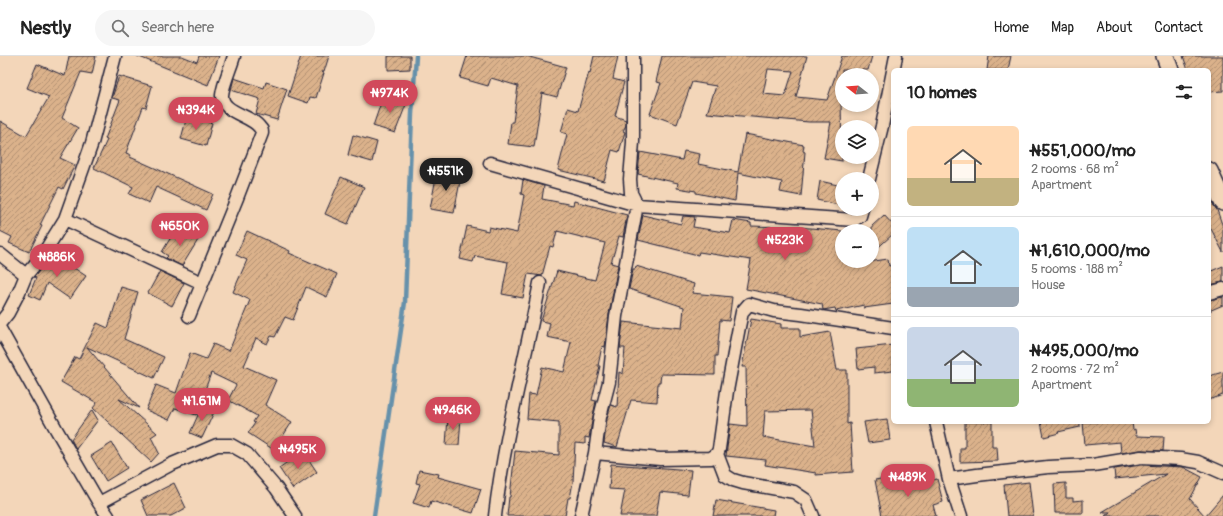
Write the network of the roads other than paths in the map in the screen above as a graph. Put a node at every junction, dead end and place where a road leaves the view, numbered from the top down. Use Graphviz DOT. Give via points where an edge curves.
graph roads {
  1 [pos="115,56"];
  2 [pos="234,56"];
  3 [pos="633,56"];
  4 [pos="896,56"];
  5 [pos="1164,56"];
  6 [pos="894,68"];
  7 [pos="1169,68"];
  8 [pos="891,96"];
  9 [pos="887,128"];
  10 [pos="490,163"];
  11 [pos="872,172"];
  12 [pos="1211,175"];
  13 [pos="1223,202"];
  14 [pos="637,205"];
  15 [pos="860,216"];
  16 [pos="65,219"];
  17 [pos="0,254"];
  18 [pos="26,275"];
  19 [pos="202,283"];
  20 [pos="540,283"];
  21 [pos="1223,289"];
  22 [pos="1211,292"];
  23 [pos="189,316"];
  24 [pos="0,323"];
  25 [pos="891,328"];
  26 [pos="0,329"];
  27 [pos="936,424"];
  28 [pos="595,453"];
  29 [pos="717,454"];
  30 [pos="1223,473"];
  31 [pos="949,479"];
  32 [pos="99,503"];
  33 [pos="108,516"];
  34 [pos="295,516"];
  35 [pos="495,516"];
  36 [pos="581,516"];
  37 [pos="812,516"];
  38 [pos="961,516"];
  1 -- 16 [label="street" via="92,143"];
  2 -- 19 [label="street" via="222,96 224,102 230,110 260,127 262,134"];
  3 -- 14 [label="street" via="633,142 630,179 631,193"];
  4 -- 6 [label="street"];
  5 -- 7 [label="street"];
  8 -- 9 [label="street"];
  9 -- 11 [label="street"];
  10 -- 14 [label="street"];
  12 -- 13 [label="street"];
  14 -- 15 [label="street" via="854,220"];
  14 -- 28 [label="street" via="616,316 609,382 600,417"];
  16 -- 18 [label="street"];
  16 -- 19 [label="street"];
  17 -- 18 [label="street"];
  18 -- 24 [label="street" via="8,313"];
  19 -- 23 [label="street"];
  20 -- 35 [label="street" via="500,476"];
  21 -- 22 [label="street"];
  25 -- 29 [label="street" via="774,311 749,304 742,312"];
  26 -- 32 [label="street"];
  27 -- 31 [label="street"];
  28 -- 29 [label="street" via="660,460 711,458"];
  28 -- 36 [label="street"];
  29 -- 37 [label="street" via="725,475 743,483 794,492 806,500"];
  30 -- 31 [label="street" via="1198,462 1141,457 1093,466 1048,467"];
  31 -- 38 [label="street"];
  32 -- 33 [label="street"];
  32 -- 34 [label="street" via="177,462 217,445 231,445 247,454 276,488"];
}
